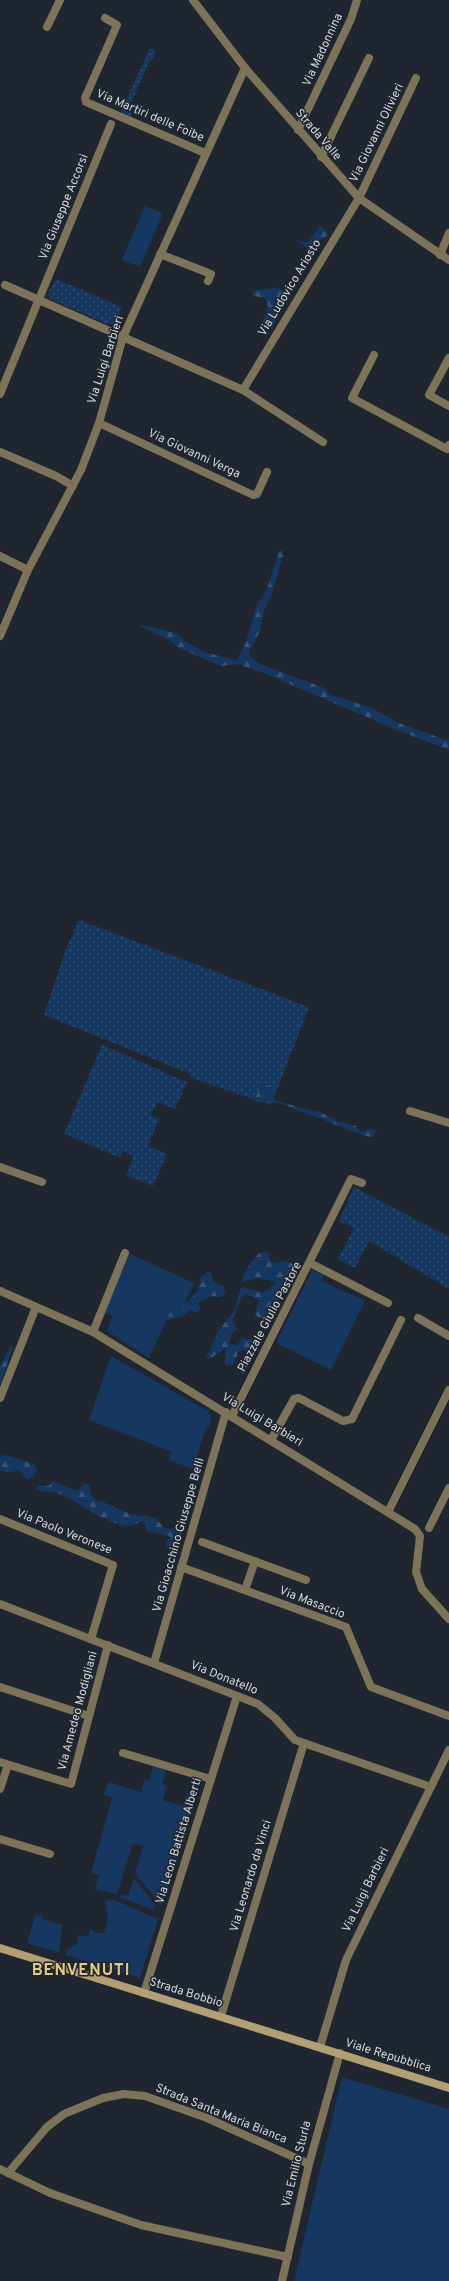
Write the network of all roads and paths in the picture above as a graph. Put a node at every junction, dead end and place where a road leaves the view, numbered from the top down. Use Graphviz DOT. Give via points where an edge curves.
graph roads {
  1 [pos="60,0"];
  2 [pos="194,0"];
  3 [pos="357,0"];
  4 [pos="105,18"];
  5 [pos="47,27"];
  6 [pos="369,58"];
  7 [pos="245,68"];
  8 [pos="416,78"];
  9 [pos="111,124"];
  10 [pos="298,130"];
  11 [pos="206,153"];
  12 [pos="321,157"];
  13 [pos="358,198"];
  14 [pos="449,233"];
  15 [pos="160,254"];
  16 [pos="440,255"];
  17 [pos="449,260"];
  18 [pos="208,281"];
  19 [pos="5,286"];
  20 [pos="39,300"];
  21 [pos="124,337"];
  22 [pos="374,355"];
  23 [pos="449,358"];
  24 [pos="243,390"];
  25 [pos="0,394"];
  26 [pos="449,406"];
  27 [pos="99,422"];
  28 [pos="323,442"];
  29 [pos="449,445"];
  30 [pos="0,452"];
  31 [pos="267,472"];
  32 [pos="73,486"];
  33 [pos="0,556"];
  34 [pos="28,570"];
  35 [pos="0,636"];
  36 [pos="410,1111"];
  37 [pos="449,1123"];
  38 [pos="0,1167"];
  39 [pos="42,1182"];
  40 [pos="362,1183"];
  41 [pos="125,1253"];
  42 [pos="310,1263"];
  43 [pos="0,1291"];
  44 [pos="388,1303"];
  45 [pos="36,1307"];
  46 [pos="418,1318"];
  47 [pos="402,1320"];
  48 [pos="93,1332"];
  49 [pos="449,1336"];
  50 [pos="449,1390"];
  51 [pos="0,1398"];
  52 [pos="229,1414"];
  53 [pos="271,1440"];
  54 [pos="449,1490"];
  55 [pos="388,1512"];
  56 [pos="0,1519"];
  57 [pos="429,1528"];
  58 [pos="415,1529"];
  59 [pos="202,1542"];
  60 [pos="421,1544"];
  61 [pos="255,1561"];
  62 [pos="181,1567"];
  63 [pos="306,1580"];
  64 [pos="248,1592"];
  65 [pos="0,1604"];
  66 [pos="449,1619"];
  67 [pos="91,1639"];
  68 [pos="108,1645"];
  69 [pos="154,1664"];
  70 [pos="0,1687"];
  71 [pos="236,1696"];
  72 [pos="89,1716"];
  73 [pos="449,1716"];
  74 [pos="304,1743"];
  75 [pos="449,1750"];
  76 [pos="123,1753"];
  77 [pos="4,1763"];
  78 [pos="211,1779"];
  79 [pos="431,1787"];
  80 [pos="0,1789"];
  81 [pos="0,1839"];
  82 [pos="50,1854"];
  83 [pos="0,1948"];
  84 [pos="144,1993"];
  85 [pos="222,2016"];
  86 [pos="320,2047"];
  87 [pos="340,2053"];
  88 [pos="449,2088"];
  89 [pos="309,2164"];
  90 [pos="0,2169"];
  91 [pos="8,2173"];
  92 [pos="288,2257"];
  93 [pos="282,2281"];
  1 -- 5 [label="street"];
  2 -- 7 [label="street, Strada Valle"];
  3 -- 10 [label="street, Via Madonnina" via="351,19"];
  4 -- 11 [label="street, Via Martiri delle Foibe" via="117,25 85,98 86,102"];
  6 -- 12 [label="street"];
  7 -- 10 [label="street, Strada Valle"];
  7 -- 11 [label="street, Via Luigi Barbieri"];
  8 -- 13 [label="street, Via Giovanni Olivieri"];
  9 -- 20 [label="street, Via Giuseppe Accorsi"];
  10 -- 12 [label="street, Strada Valle"];
  11 -- 15 [label="street, Via Luigi Barbieri"];
  12 -- 13 [label="street, Strada Valle"];
  13 -- 16 [label="street, Strada Valle"];
  13 -- 24 [label="street, Via Ludovico Ariosto"];
  14 -- 16 [label="street"];
  15 -- 18 [label="street" via="211,274"];
  15 -- 21 [label="street, Via Luigi Barbieri"];
  16 -- 17 [label="street, Strada Valle"];
  19 -- 20 [label="street"];
  20 -- 21 [label="street"];
  20 -- 25 [label="street, Via Giuseppe Accorsi"];
  21 -- 24 [label="street"];
  21 -- 27 [label="street, Via Luigi Barbieri"];
  22 -- 29 [label="street" via="352,398 447,449"];
  23 -- 26 [label="street" via="429,395"];
  24 -- 28 [label="street"];
  27 -- 31 [label="street, Via Giovanni Verga" via="253,495 257,494"];
  27 -- 32 [label="street, Via Luigi Barbieri"];
  30 -- 32 [label="street"];
  32 -- 34 [label="street, Via Luigi Barbieri"];
  33 -- 34 [label="street"];
  34 -- 35 [label="street, Via Luigi Barbieri"];
  36 -- 37 [label="street"];
  38 -- 39 [label="street"];
  40 -- 42 [label="street" via="351,1179"];
  41 -- 48 [label="street"];
  42 -- 44 [label="street, Piazzale Giulio Pastore"];
  42 -- 52 [label="street, Piazzale Giulio Pastore"];
  43 -- 45 [label="street, Via Luigi Barbieri"];
  45 -- 48 [label="street, Via Luigi Barbieri"];
  45 -- 51 [label="street"];
  46 -- 49 [label="street"];
  47 -- 53 [label="street" via="352,1418 343,1421 299,1398 294,1399"];
  48 -- 52 [label="street, Via Luigi Barbieri"];
  50 -- 55 [label="street"];
  52 -- 53 [label="street, Via Luigi Barbieri"];
  52 -- 62 [label="street, Via Gioacchino Giuseppe Belli"];
  53 -- 55 [label="street, Via Luigi Barbieri"];
  54 -- 57 [label="street"];
  55 -- 58 [label="street, Via Luigi Barbieri"];
  56 -- 67 [label="street, Via Paolo Veronese" via="113,1565"];
  57 -- 58 [label="street"];
  57 -- 60 [label="street"];
  58 -- 60 [label="street" via="420,1536"];
  59 -- 61 [label="street, Via Masaccio"];
  60 -- 66 [label="street" via="416,1572 422,1589"];
  61 -- 63 [label="street, Via Masaccio"];
  61 -- 64 [label="street"];
  62 -- 64 [label="street, Via Masaccio"];
  62 -- 69 [label="street, Via Gioacchino Giuseppe Belli"];
  64 -- 73 [label="street, Via Masaccio" via="346,1627 371,1687"];
  65 -- 67 [label="street, Via Donatello"];
  67 -- 68 [label="street, Via Donatello"];
  68 -- 69 [label="street, Via Donatello"];
  68 -- 72 [label="street, Via Amedeo Modigliani"];
  69 -- 71 [label="street, Via Donatello"];
  70 -- 72 [label="street"];
  71 -- 74 [label="street, Via Donatello" via="258,1704 295,1740"];
  71 -- 78 [label="street, Via Leon Battista Alberti"];
  72 -- 77 [label="street, Via Amedeo Modigliani" via="71,1784"];
  74 -- 79 [label="street, Via Donatello"];
  74 -- 85 [label="street, Via Leonardo da Vinci"];
  75 -- 79 [label="street, Via Luigi Barbieri"];
  76 -- 78 [label="street"];
  77 -- 80 [label="street"];
  78 -- 84 [label="street, Via Leon Battista Alberti"];
  79 -- 86 [label="street, Via Luigi Barbieri" via="346,1960"];
  81 -- 82 [label="street"];
  83 -- 84 [label="main road, Strada Bobbio"];
  84 -- 85 [label="main road, Strada Bobbio"];
  85 -- 86 [label="main road, Strada Bobbio"];
  86 -- 87 [label="main road, Viale Repubblica"];
  87 -- 88 [label="main road, Viale Repubblica"];
  87 -- 89 [label="street, Via Emilio Sturla"];
  89 -- 91 [label="street, Strada Santa Maria Bianca" via="207,2118 145,2096 124,2094 103,2098 64,2114 47,2127"];
  89 -- 92 [label="street, Via Emilio Sturla"];
  90 -- 91 [label="street"];
  91 -- 92 [label="street" via="50,2193 141,2225"];
  92 -- 93 [label="street, Via Emilio Sturla"];
}
